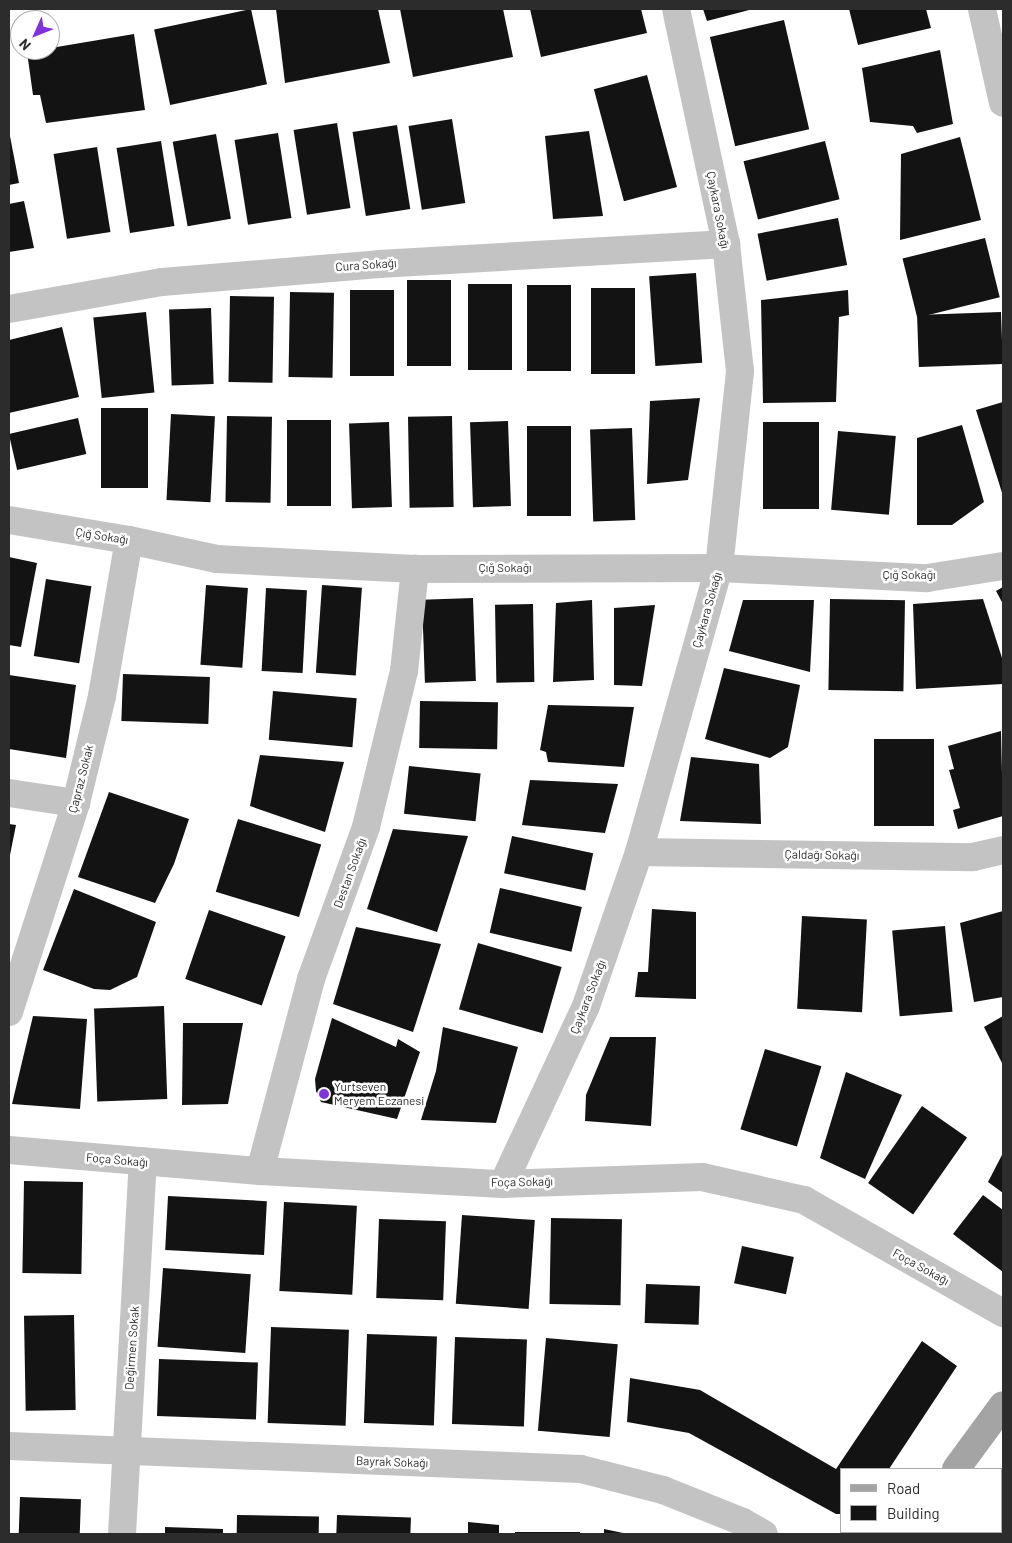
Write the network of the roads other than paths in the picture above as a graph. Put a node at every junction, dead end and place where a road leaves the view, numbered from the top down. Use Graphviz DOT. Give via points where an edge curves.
graph roads {
  1 [pos="676,9"];
  2 [pos="982,9"];
  3 [pos="1003,103"];
  4 [pos="726,244"];
  5 [pos="9,309"];
  6 [pos="9,520"];
  7 [pos="129,540"];
  8 [pos="1003,566"];
  9 [pos="720,568"];
  10 [pos="415,569"];
  11 [pos="9,793"];
  12 [pos="76,803"];
  13 [pos="1003,850"];
  14 [pos="639,852"];
  15 [pos="9,1012"];
  16 [pos="9,1150"];
  17 [pos="143,1162"];
  18 [pos="260,1171"];
  19 [pos="503,1184"];
  20 [pos="1003,1313"];
  21 [pos="1003,1405"];
  22 [pos="9,1446"];
  23 [pos="125,1452"];
  24 [pos="957,1468"];
  25 [pos="122,1534"];
  26 [pos="764,1534"];
  1 -- 4 [label="street, Çaykara Sokağı"];
  2 -- 3 [label="street"];
  4 -- 5 [label="street, Cura Sokağı" via="379,264 162,282"];
  4 -- 9 [label="street, Çaykara Sokağı" via="740,371"];
  6 -- 7 [label="street, Çığ Sokağı"];
  7 -- 10 [label="street, Çığ Sokağı" via="217,560"];
  7 -- 12 [label="street, Çapraz Sokak" via="102,696"];
  8 -- 9 [label="street, Çığ Sokağı" via="927,578"];
  9 -- 10 [label="street, Çığ Sokağı"];
  9 -- 14 [label="street, Çaykara Sokağı"];
  10 -- 18 [label="street, Destan Sokağı" via="404,671 366,828 312,979"];
  11 -- 12 [label="street"];
  12 -- 15 [label="street, Çapraz Sokak"];
  13 -- 14 [label="street, Çaldağı Sokağı" via="973,857"];
  14 -- 19 [label="street, Çaykara Sokağı" via="586,1006"];
  16 -- 17 [label="street, Foça Sokağı"];
  17 -- 18 [label="street, Foça Sokağı"];
  17 -- 23 [label="street, Değirmen Sokak"];
  18 -- 19 [label="street, Foça Sokağı"];
  19 -- 20 [label="street, Foça Sokağı" via="702,1177 804,1200"];
  21 -- 24 [label="main road"];
  22 -- 23 [label="street, Bayrak Sokağı"];
  23 -- 25 [label="street, Değirmen Sokak"];
  23 -- 26 [label="street, Bayrak Sokağı" via="581,1469 663,1490 743,1522"];
}
